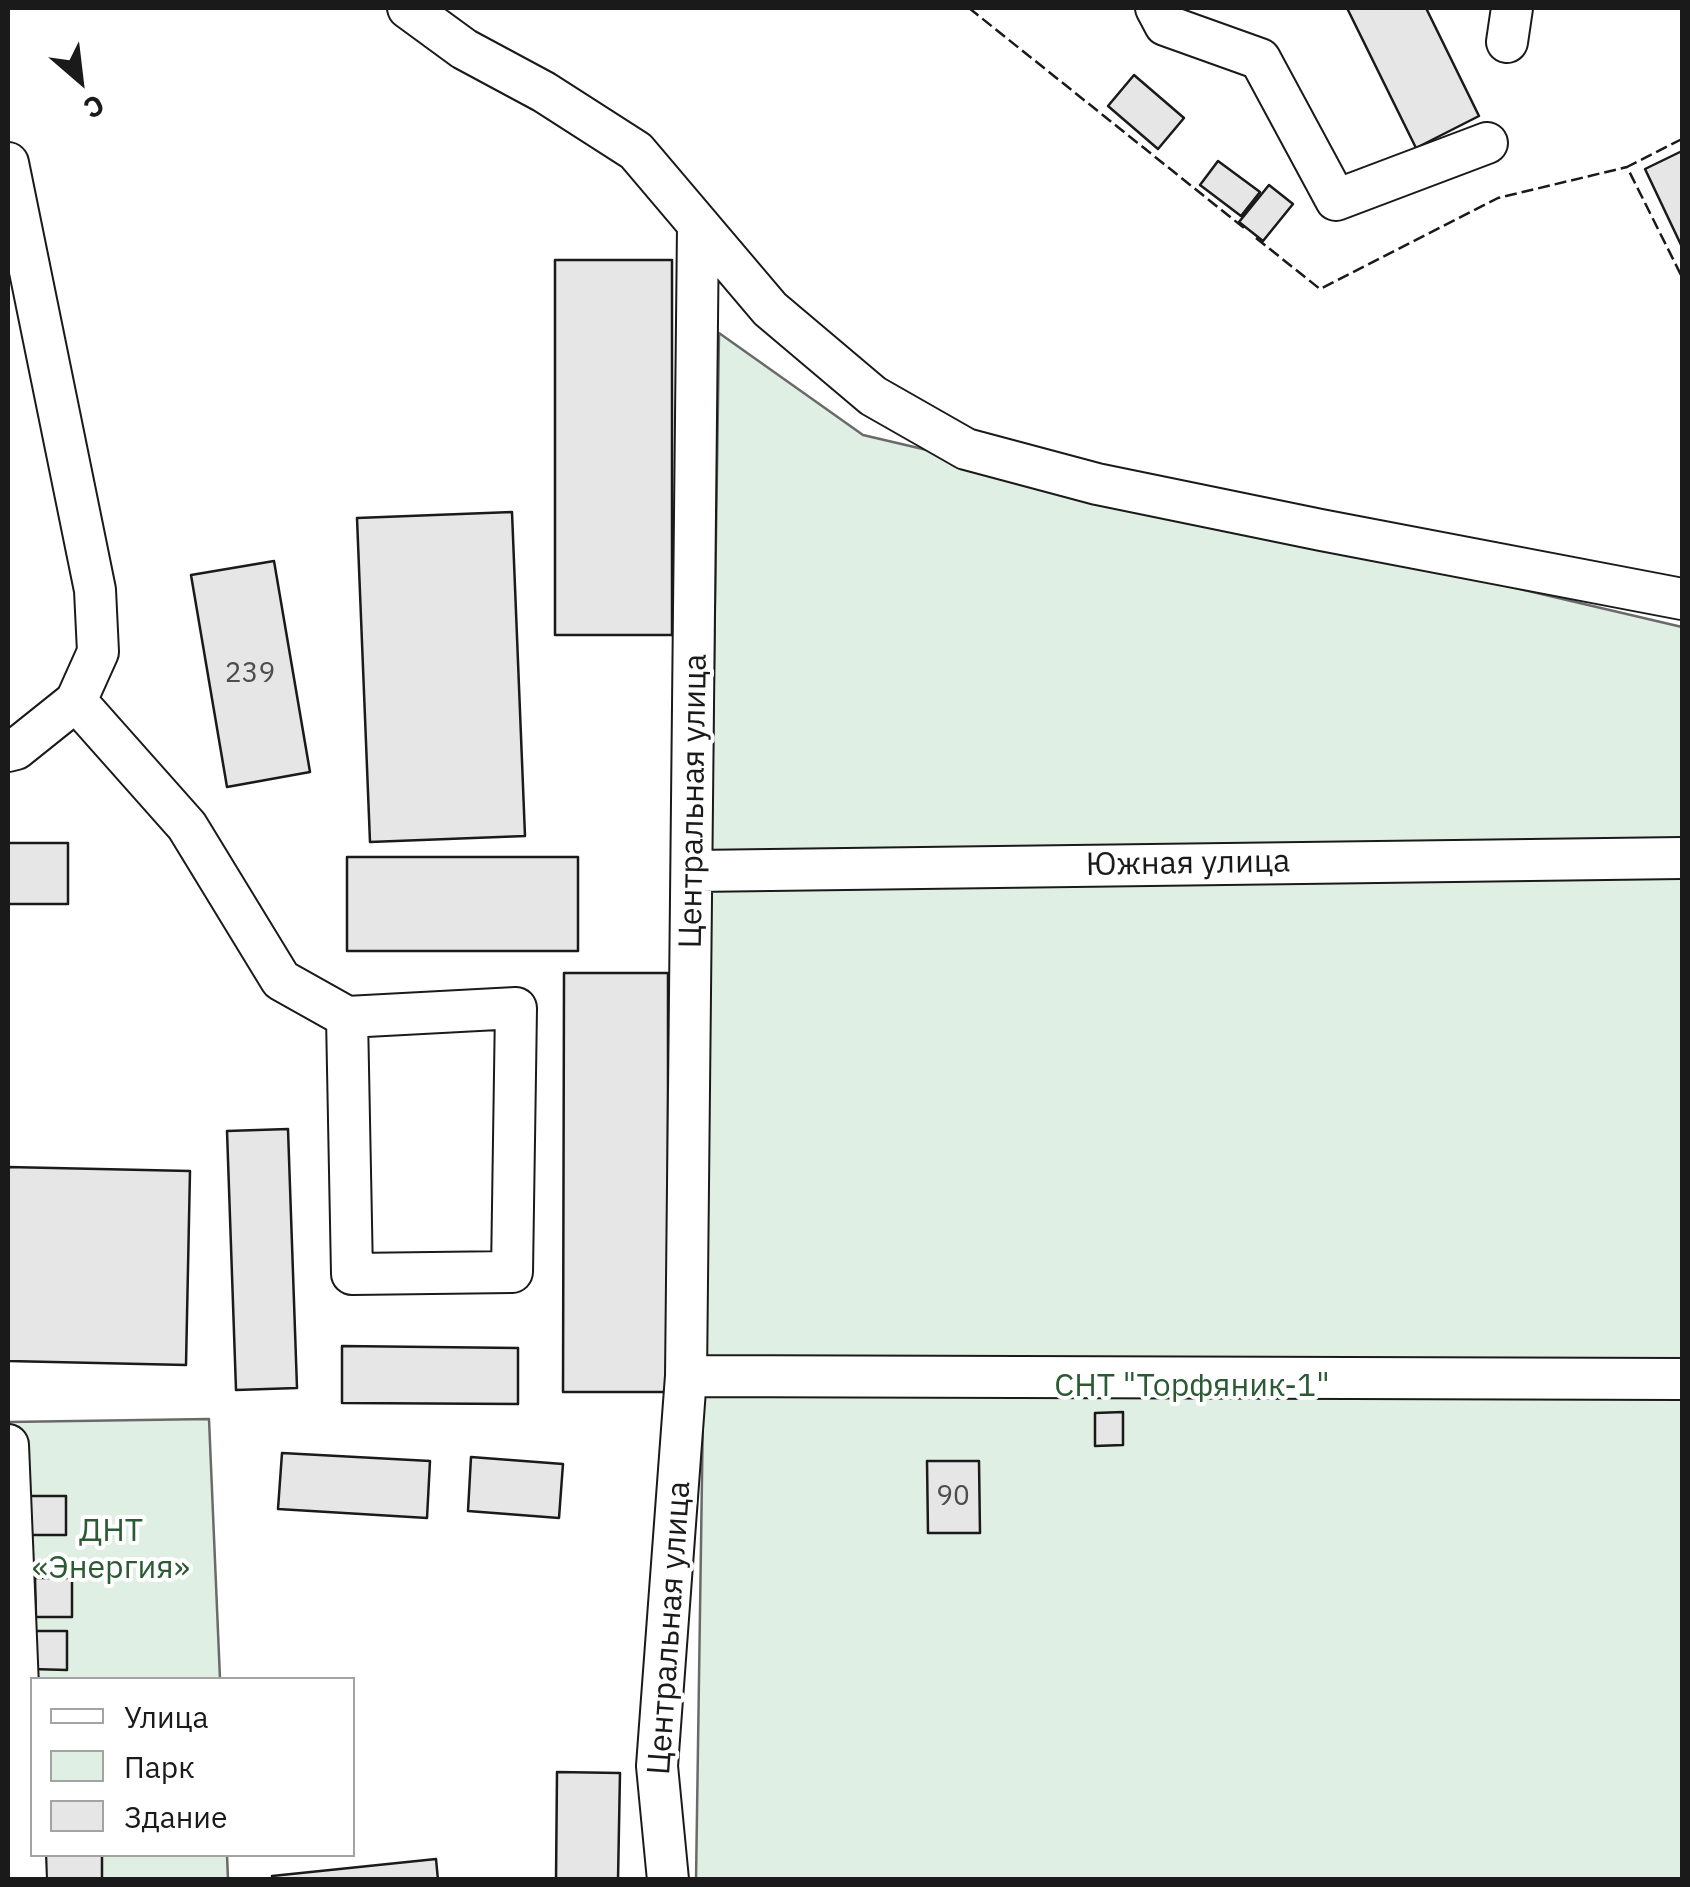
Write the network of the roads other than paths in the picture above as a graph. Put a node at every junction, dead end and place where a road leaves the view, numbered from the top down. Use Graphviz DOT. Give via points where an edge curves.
graph roads {
  1 [pos="408,8"];
  2 [pos="1156,8"];
  3 [pos="1486,143"];
  4 [pos="8,164"];
  5 [pos="698,226"];
  6 [pos="1682,598"];
  7 [pos="76,701"];
  8 [pos="8,751"];
  9 [pos="1682,858"];
  10 [pos="694,870"];
  11 [pos="346,1017"];
  12 [pos="686,1376"];
  13 [pos="1682,1379"];
  14 [pos="8,1445"];
  15 [pos="14,1738"];
  16 [pos="26,1880"];
  17 [pos="668,1880"];
  1 -- 5 [label="street" via="636,152"];
  2 -- 3 [label="street" via="1165,25 1260,60 1336,200"];
  4 -- 7 [label="street" via="95,590 98,652"];
  5 -- 6 [label="street" via="770,309 872,396 966,448 1116,488"];
  5 -- 10 [label="street, Центральная улица"];
  7 -- 8 [label="street"];
  7 -- 11 [label="street" via="187,826 281,980"];
  9 -- 10 [label="street, Южная улица"];
  10 -- 12 [label="street, Центральная улица"];
  11 -- 11 [label="street" via="352,1274 512,1272 516,1008"];
  12 -- 13 [label="street"];
  12 -- 17 [label="street, Центральная улица" via="657,1766"];
  14 -- 15 [label="street"];
  15 -- 16 [label="street"];
}
